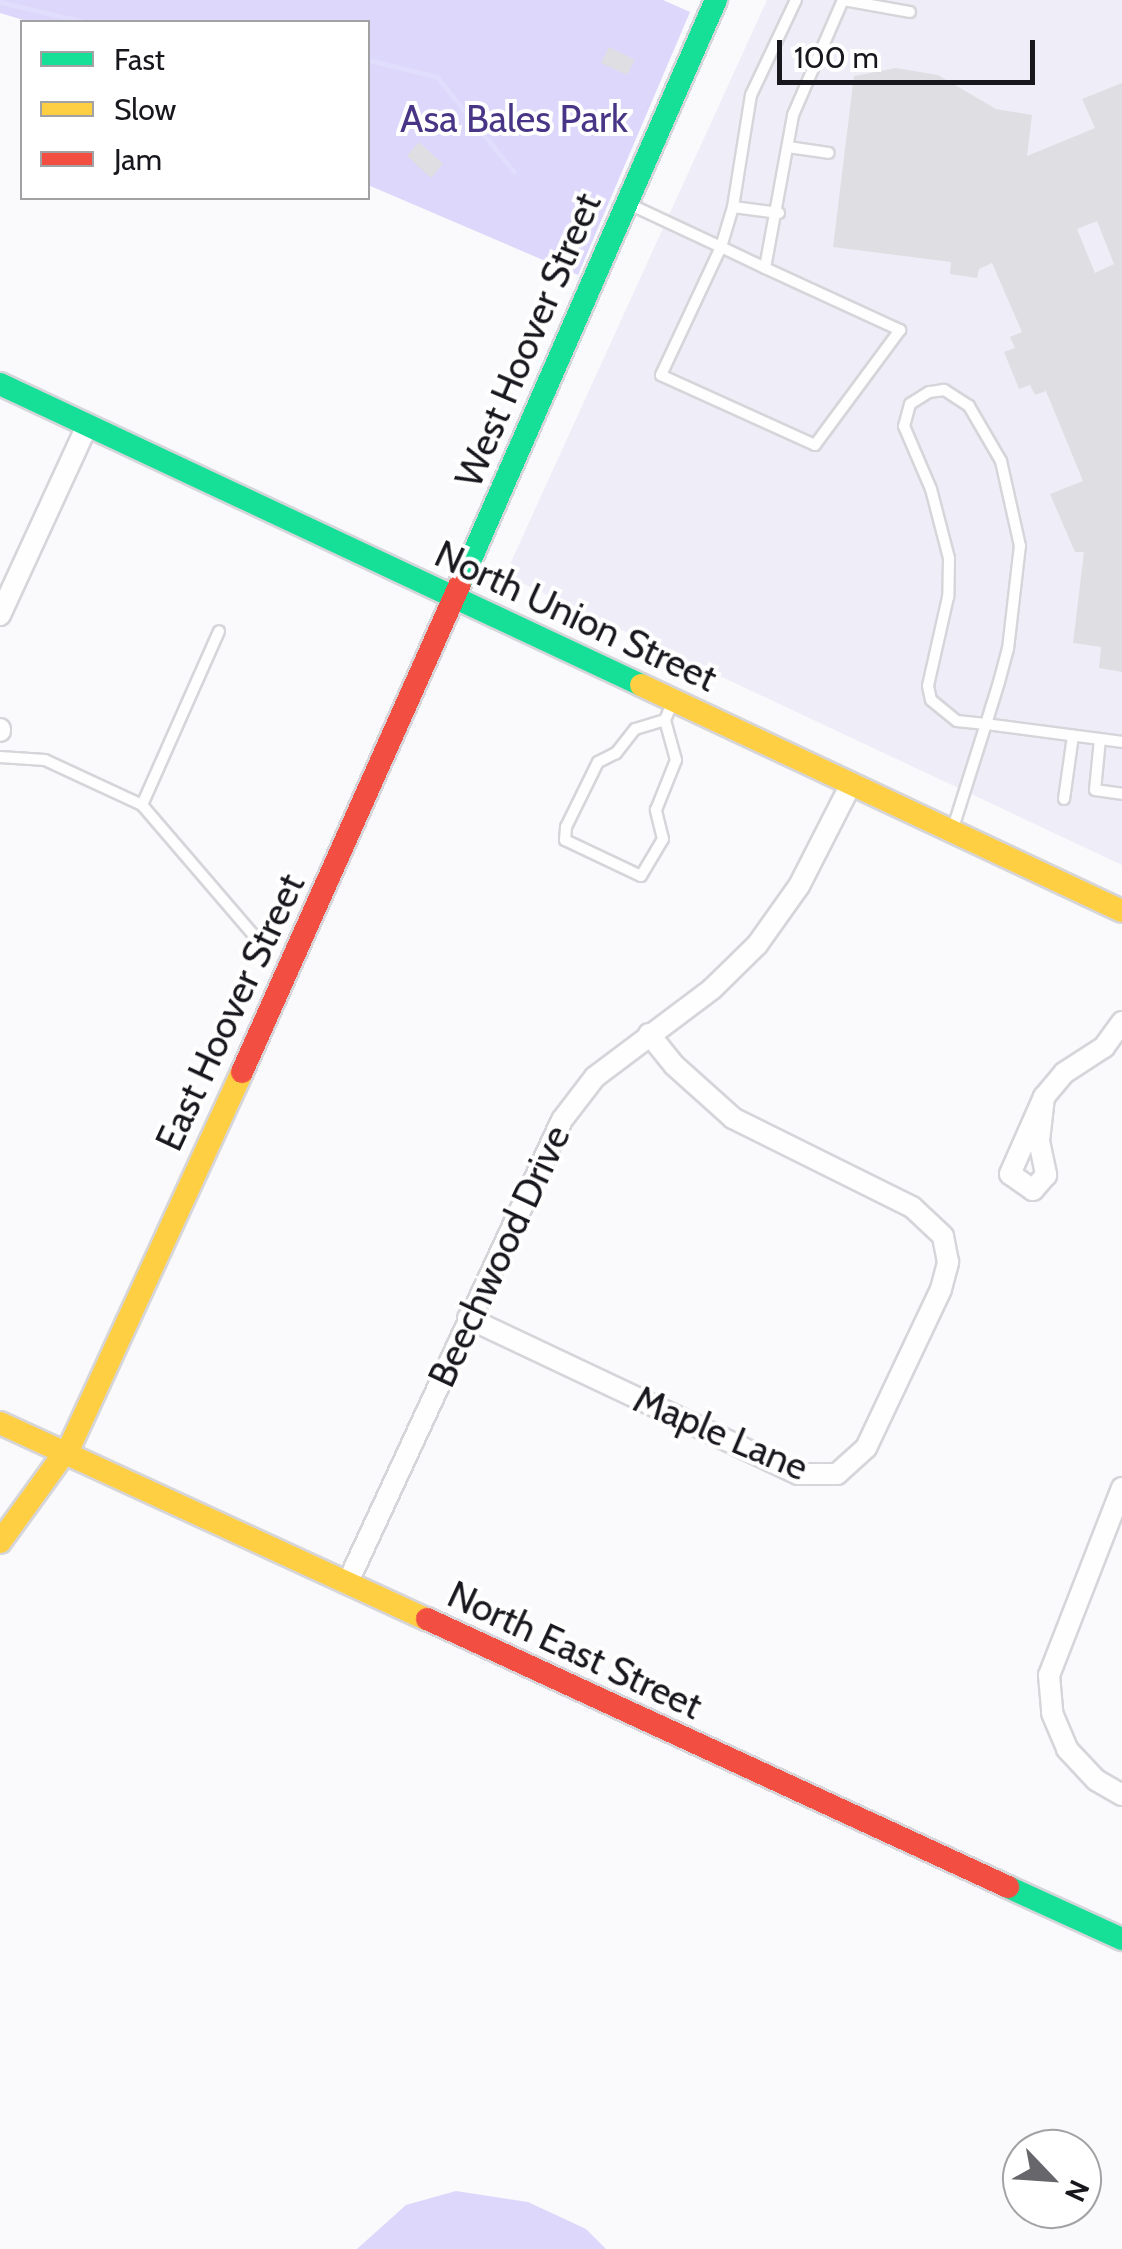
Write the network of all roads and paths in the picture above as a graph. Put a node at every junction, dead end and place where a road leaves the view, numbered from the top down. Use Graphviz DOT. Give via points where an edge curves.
graph roads {
  1 [pos="716,0"];
  2 [pos="796,0"];
  3 [pos="843,0"];
  4 [pos="910,12"];
  5 [pos="788,147"];
  6 [pos="829,153"];
  7 [pos="626,202"];
  8 [pos="732,207"];
  9 [pos="779,213"];
  10 [pos="722,247"];
  11 [pos="765,268"];
  12 [pos="0,384"];
  13 [pos="87,426"];
  14 [pos="456,598"];
  15 [pos="0,615"];
  16 [pos="219,631"];
  17 [pos="669,710"];
  18 [pos="986,724"];
  19 [pos="1073,736"];
  20 [pos="1100,739"];
  21 [pos="1122,742"];
  22 [pos="0,757"];
  23 [pos="851,784"];
  24 [pos="1122,794"];
  25 [pos="1064,798"];
  26 [pos="142,805"];
  27 [pos="952,831"];
  28 [pos="1122,911"];
  29 [pos="255,937"];
  30 [pos="1122,1022"];
  31 [pos="649,1034"];
  32 [pos="1044,1097"];
  33 [pos="468,1318"];
  34 [pos="0,1423"];
  35 [pos="66,1454"];
  36 [pos="1122,1488"];
  37 [pos="0,1542"];
  38 [pos="347,1584"];
  39 [pos="1122,1796"];
  40 [pos="1122,1940"];
  1 -- 7 [label="street, West Hoover Street"];
  2 -- 8 [label="lane" via="751,96"];
  3 -- 4 [label="lane"];
  3 -- 5 [label="lane" via="793,115"];
  5 -- 6 [label="lane"];
  5 -- 9 [label="lane"];
  7 -- 10 [label="lane"];
  7 -- 14 [label="street, West Hoover Street"];
  8 -- 9 [label="lane"];
  8 -- 10 [label="lane"];
  9 -- 11 [label="lane"];
  10 -- 11 [label="lane"];
  10 -- 11 [label="lane" via="662,375 815,445 900,330"];
  12 -- 13 [label="street, North Union Street"];
  13 -- 14 [label="street, North Union Street"];
  13 -- 15 [label="street"];
  14 -- 17 [label="street, North Union Street"];
  14 -- 35 [label="street, East Hoover Street"];
  16 -- 26 [label="lane"];
  17 -- 17 [label="lane" via="676,760 656,810 663,840 641,876 565,840 566,827 598,762 616,753 634,729"];
  17 -- 23 [label="street, North Union Street"];
  18 -- 18 [label="lane" via="941,712 928,686 948,597 949,558 904,426 910,404 929,392 944,390 969,406 1001,461 1014,504 1018,596"];
  18 -- 19 [label="lane"];
  18 -- 27 [label="lane"];
  19 -- 20 [label="lane"];
  19 -- 25 [label="lane"];
  20 -- 21 [label="lane"];
  20 -- 24 [label="lane" via="1095,790"];
  22 -- 26 [label="lane" via="44,760"];
  23 -- 27 [label="street, North Union Street"];
  23 -- 31 [label="street, Beechwood Drive" via="799,886 757,946"];
  26 -- 29 [label="lane"];
  27 -- 28 [label="street, North Union Street"];
  30 -- 32 [label="street" via="1104,1047 1064,1073"];
  31 -- 33 [label="street, Beechwood Drive" via="595,1076 562,1120"];
  31 -- 33 [label="street, Maple Lane" via="733,1118 912,1206 943,1236 948,1262 942,1289 866,1448 838,1474 798,1474"];
  33 -- 38 [label="street, Beechwood Drive"];
  34 -- 35 [label="street, North East Street"];
  35 -- 37 [label="street, East Hoover Street"];
  35 -- 38 [label="street, North East Street"];
  36 -- 39 [label="street" via="1049,1674 1052,1713 1067,1749"];
  38 -- 40 [label="street, North East Street"];
}
